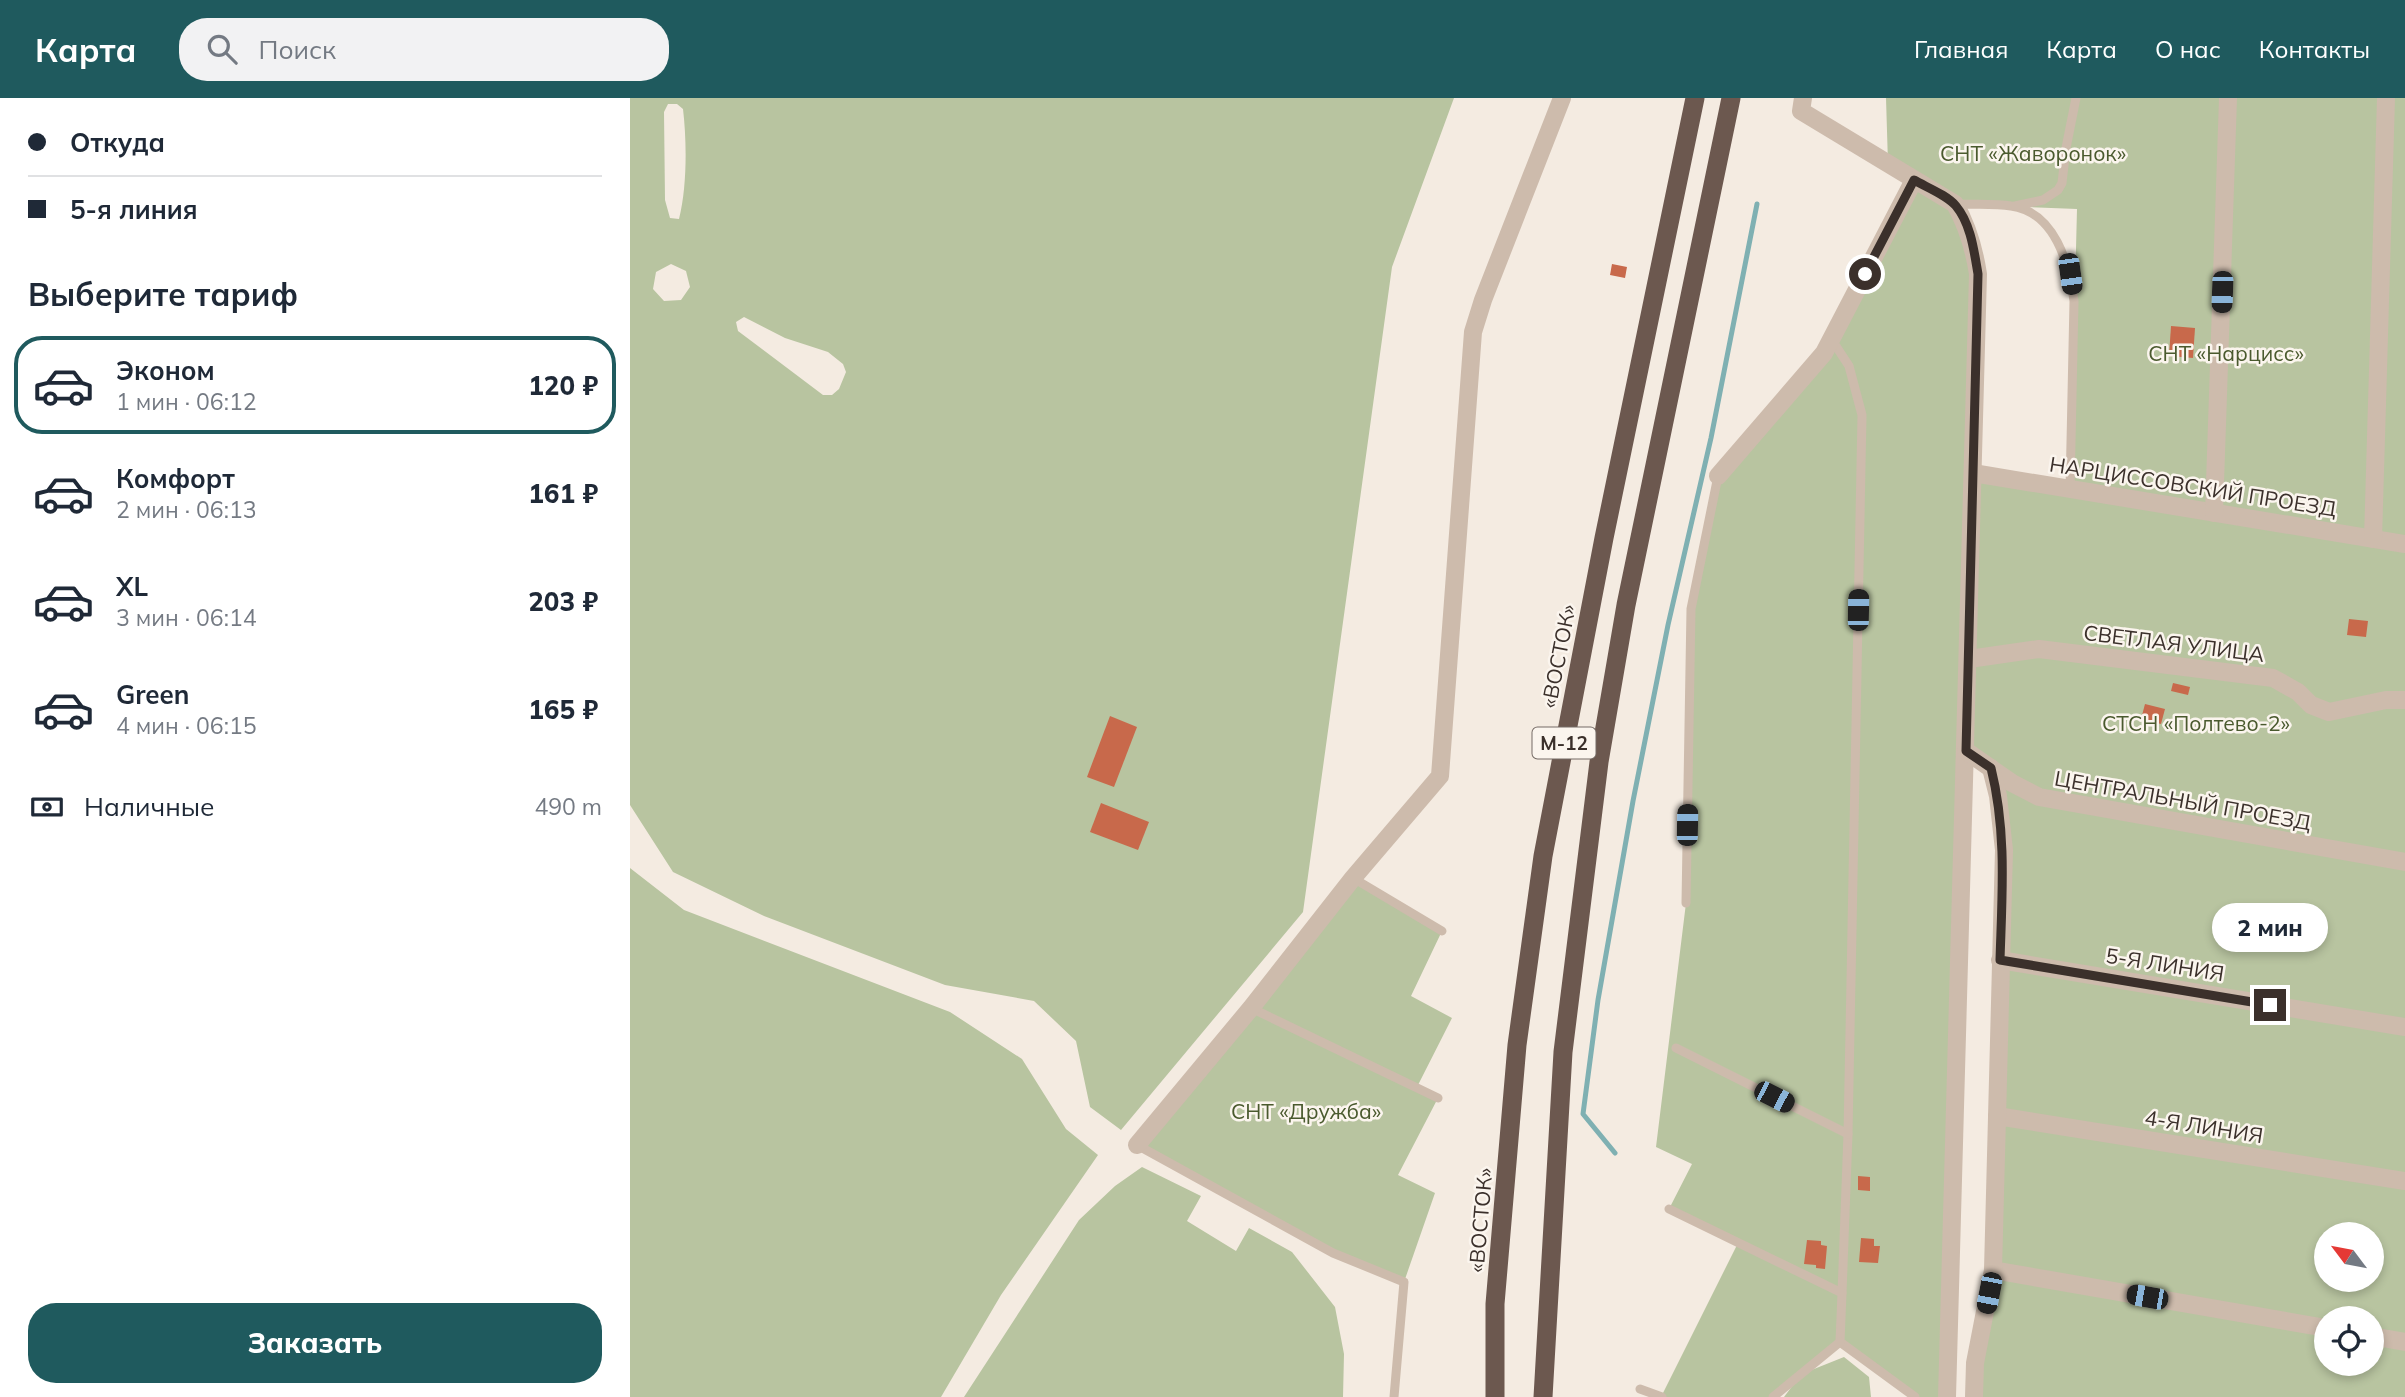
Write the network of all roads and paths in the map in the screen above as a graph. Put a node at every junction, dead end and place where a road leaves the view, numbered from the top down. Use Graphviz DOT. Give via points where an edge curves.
graph roads {
  1 [pos="1562,98"];
  2 [pos="1695,98"];
  3 [pos="1731,98"];
  4 [pos="1803,98"];
  5 [pos="2076,98"];
  6 [pos="2228,98"];
  7 [pos="2386,98"];
  8 [pos="1914,180"];
  9 [pos="1955,204"];
  10 [pos="2013,206"];
  11 [pos="1831,339"];
  12 [pos="1973,473"];
  13 [pos="1718,476"];
  14 [pos="2070,489"];
  15 [pos="2214,513"];
  16 [pos="2373,539"];
  17 [pos="2405,544"];
  18 [pos="1969,659"];
  19 [pos="2405,700"];
  20 [pos="1966,751"];
  21 [pos="1991,768"];
  22 [pos="2405,862"];
  23 [pos="1353,878"];
  24 [pos="1686,903"];
  25 [pos="1442,931"];
  26 [pos="2000,960"];
  27 [pos="1251,1008"];
  28 [pos="2405,1027"];
  29 [pos="1676,1048"];
  30 [pos="1437,1098"];
  31 [pos="1997,1116"];
  32 [pos="1848,1134"];
  33 [pos="1137,1145"];
  34 [pos="2405,1181"];
  35 [pos="1669,1209"];
  36 [pos="1993,1270"];
  37 [pos="1842,1293"];
  38 [pos="2314,1326"];
  39 [pos="2384,1338"];
  40 [pos="1840,1342"];
  41 [pos="2405,1342"];
  42 [pos="1640,1389"];
  43 [pos="1394,1397"];
  44 [pos="1495,1397"];
  45 [pos="1543,1397"];
  46 [pos="1662,1397"];
  47 [pos="1773,1397"];
  48 [pos="1915,1397"];
  49 [pos="1947,1397"];
  50 [pos="1974,1397"];
  1 -- 23 [label="street" via="1473,332 1440,776"];
  2 -- 44 [label="highway, «ВОСТОК» / М-12" via="1543,856 1517,1045 1495,1304"];
  3 -- 45 [label="highway, М-12" via="1626,605 1599,762 1563,1052"];
  4 -- 8 [label="street" via="1801,111"];
  5 -- 10 [label="lane" via="2058,190 2043,200"];
  6 -- 15 [label="street"];
  7 -- 16 [label="street"];
  8 -- 9 [label="street"];
  8 -- 11 [label="street"];
  9 -- 10 [label="lane"];
  9 -- 12 [label="street" via="1973,245 1978,274"];
  10 -- 14 [label="lane" via="2035,215 2050,230 2070,274 2074,301"];
  11 -- 13 [label="street" via="1824,353"];
  11 -- 32 [label="lane" via="1849,366 1862,415"];
  12 -- 14 [label="street, НАРЦИССОВСКИЙ ПРОЕЗД"];
  12 -- 18 [label="street"];
  13 -- 24 [label="lane" via="1690,609"];
  14 -- 15 [label="street, НАРЦИССОВСКИЙ ПРОЕЗД"];
  15 -- 16 [label="street, НАРЦИССОВСКИЙ ПРОЕЗД"];
  16 -- 17 [label="street, НАРЦИССОВСКИЙ ПРОЕЗД"];
  18 -- 19 [label="street, СВЕТЛАЯ УЛИЦА" via="2039,649 2273,678 2329,712"];
  18 -- 20 [label="street"];
  20 -- 21 [label="street, ЦЕНТРАЛЬНЫЙ ПРОЕЗД"];
  20 -- 49 [label="street"];
  21 -- 22 [label="street, ЦЕНТРАЛЬНЫЙ ПРОЕЗД" via="2039,797"];
  21 -- 26 [label="street" via="2004,850"];
  23 -- 25 [label="lane"];
  23 -- 27 [label="street"];
  26 -- 28 [label="street, 5-Я ЛИНИЯ"];
  26 -- 31 [label="street"];
  27 -- 30 [label="lane"];
  27 -- 33 [label="street"];
  29 -- 32 [label="lane"];
  31 -- 34 [label="street, 4-Я ЛИНИЯ"];
  31 -- 36 [label="street"];
  32 -- 37 [label="lane"];
  33 -- 43 [label="lane" via="1333,1253 1404,1282"];
  35 -- 37 [label="lane"];
  36 -- 38 [label="street"];
  36 -- 50 [label="street" via="1975,1363"];
  37 -- 40 [label="lane"];
  39 -- 41 [label="street"];
  40 -- 47 [label="lane"];
  40 -- 48 [label="lane"];
  42 -- 46 [label="lane"];
}
